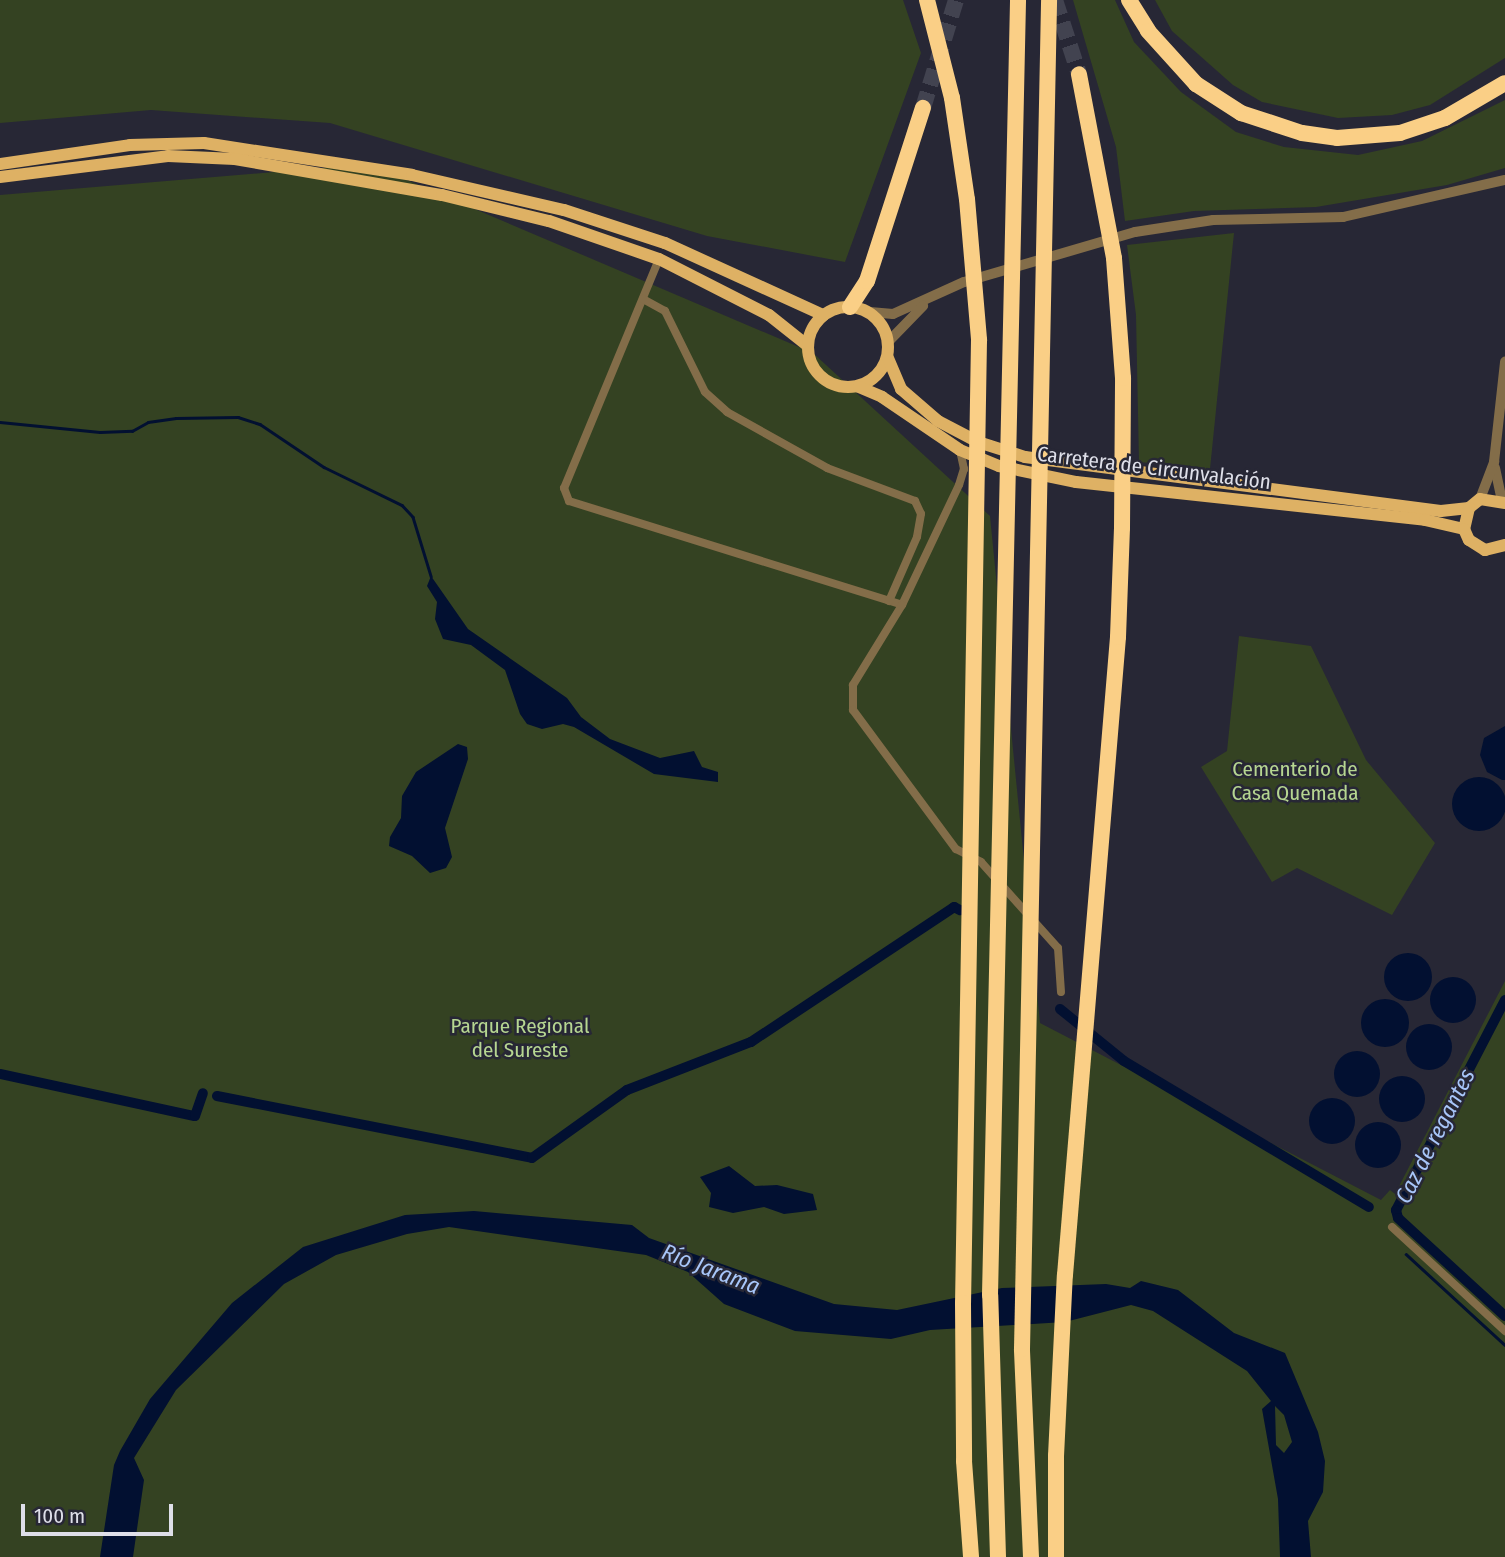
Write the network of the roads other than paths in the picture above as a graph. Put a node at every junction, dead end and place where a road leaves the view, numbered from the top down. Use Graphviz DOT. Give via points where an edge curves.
graph roads {
  1 [pos="927,0"];
  2 [pos="1018,0"];
  3 [pos="1049,0"];
  4 [pos="1129,0"];
  5 [pos="1079,74"];
  6 [pos="1505,83"];
  7 [pos="923,108"];
  8 [pos="0,164"];
  9 [pos="0,177"];
  10 [pos="1505,180"];
  11 [pos="659,259"];
  12 [pos="643,299"];
  13 [pos="927,302"];
  14 [pos="850,307"];
  15 [pos="870,312"];
  16 [pos="823,315"];
  17 [pos="889,341"];
  18 [pos="808,346"];
  19 [pos="888,358"];
  20 [pos="1505,362"];
  21 [pos="859,387"];
  22 [pos="960,450"];
  23 [pos="1494,462"];
  24 [pos="999,466"];
  25 [pos="959,485"];
  26 [pos="1480,499"];
  27 [pos="1504,502"];
  28 [pos="1469,508"];
  29 [pos="1464,529"];
  30 [pos="1505,545"];
  31 [pos="889,601"];
  32 [pos="902,606"];
  33 [pos="1061,992"];
  34 [pos="1392,1227"];
  35 [pos="1505,1331"];
  36 [pos="971,1557"];
  37 [pos="998,1557"];
  38 [pos="1031,1557"];
  39 [pos="1056,1557"];
  1 -- 36 [label="highway" via="952,98 967,199 980,408 963,1289 964,1461"];
  2 -- 37 [label="highway" via="991,1227 992,1459"];
  3 -- 38 [label="highway" via="1026,1033 1023,1459"];
  4 -- 6 [label="highway" via="1148,32 1196,84 1241,113 1302,133 1337,138 1400,133 1445,118"];
  5 -- 39 [label="highway" via="1104,193 1124,377 1118,637 1065,1275"];
  7 -- 14 [label="highway" via="867,281"];
  8 -- 16 [label="main road" via="130,145 204,143 412,175 564,210 665,243"];
  9 -- 11 [label="main road" via="152,156 235,159 498,207"];
  10 -- 13 [label="street" via="1343,217 1191,222 1135,232 964,282"];
  11 -- 12 [label="street"];
  11 -- 18 [label="main road" via="769,315"];
  12 -- 31 [label="street" via="665,311 705,392 727,412 827,468 915,501 921,514 917,537"];
  12 -- 31 [label="street" via="564,488 569,501"];
  13 -- 15 [label="street" via="893,314"];
  13 -- 17 [label="street"];
  14 -- 15 [label="main road"];
  14 -- 16 [label="main road"];
  15 -- 17 [label="main road" via="883,325"];
  16 -- 18 [label="main road" via="813,327"];
  17 -- 19 [label="main road"];
  18 -- 21 [label="main road" via="812,366 821,378 838,387"];
  19 -- 21 [label="main road" via="874,379"];
  19 -- 28 [label="main road, Carretera de Circunvalación" via="901,389 938,421 978,442 1025,457 1441,511"];
  20 -- 23 [label="street"];
  21 -- 22 [label="main road, Carretera de Circunvalación"];
  22 -- 24 [label="main road, Carretera de Circunvalación"];
  22 -- 25 [label="street" via="964,470"];
  23 -- 26 [label="street"];
  23 -- 27 [label="street"];
  24 -- 25 [label="street" via="980,468"];
  24 -- 29 [label="main road, Carretera de Circunvalación" via="1076,482 1425,520"];
  25 -- 32 [label="street"];
  26 -- 27 [label="main road"];
  26 -- 28 [label="main road"];
  28 -- 29 [label="main road"];
  29 -- 30 [label="main road" via="1469,540 1485,550"];
  31 -- 32 [label="street"];
  32 -- 33 [label="street" via="853,685 853,710 956,849 981,862 1058,948"];
  34 -- 35 [label="street"];
}
